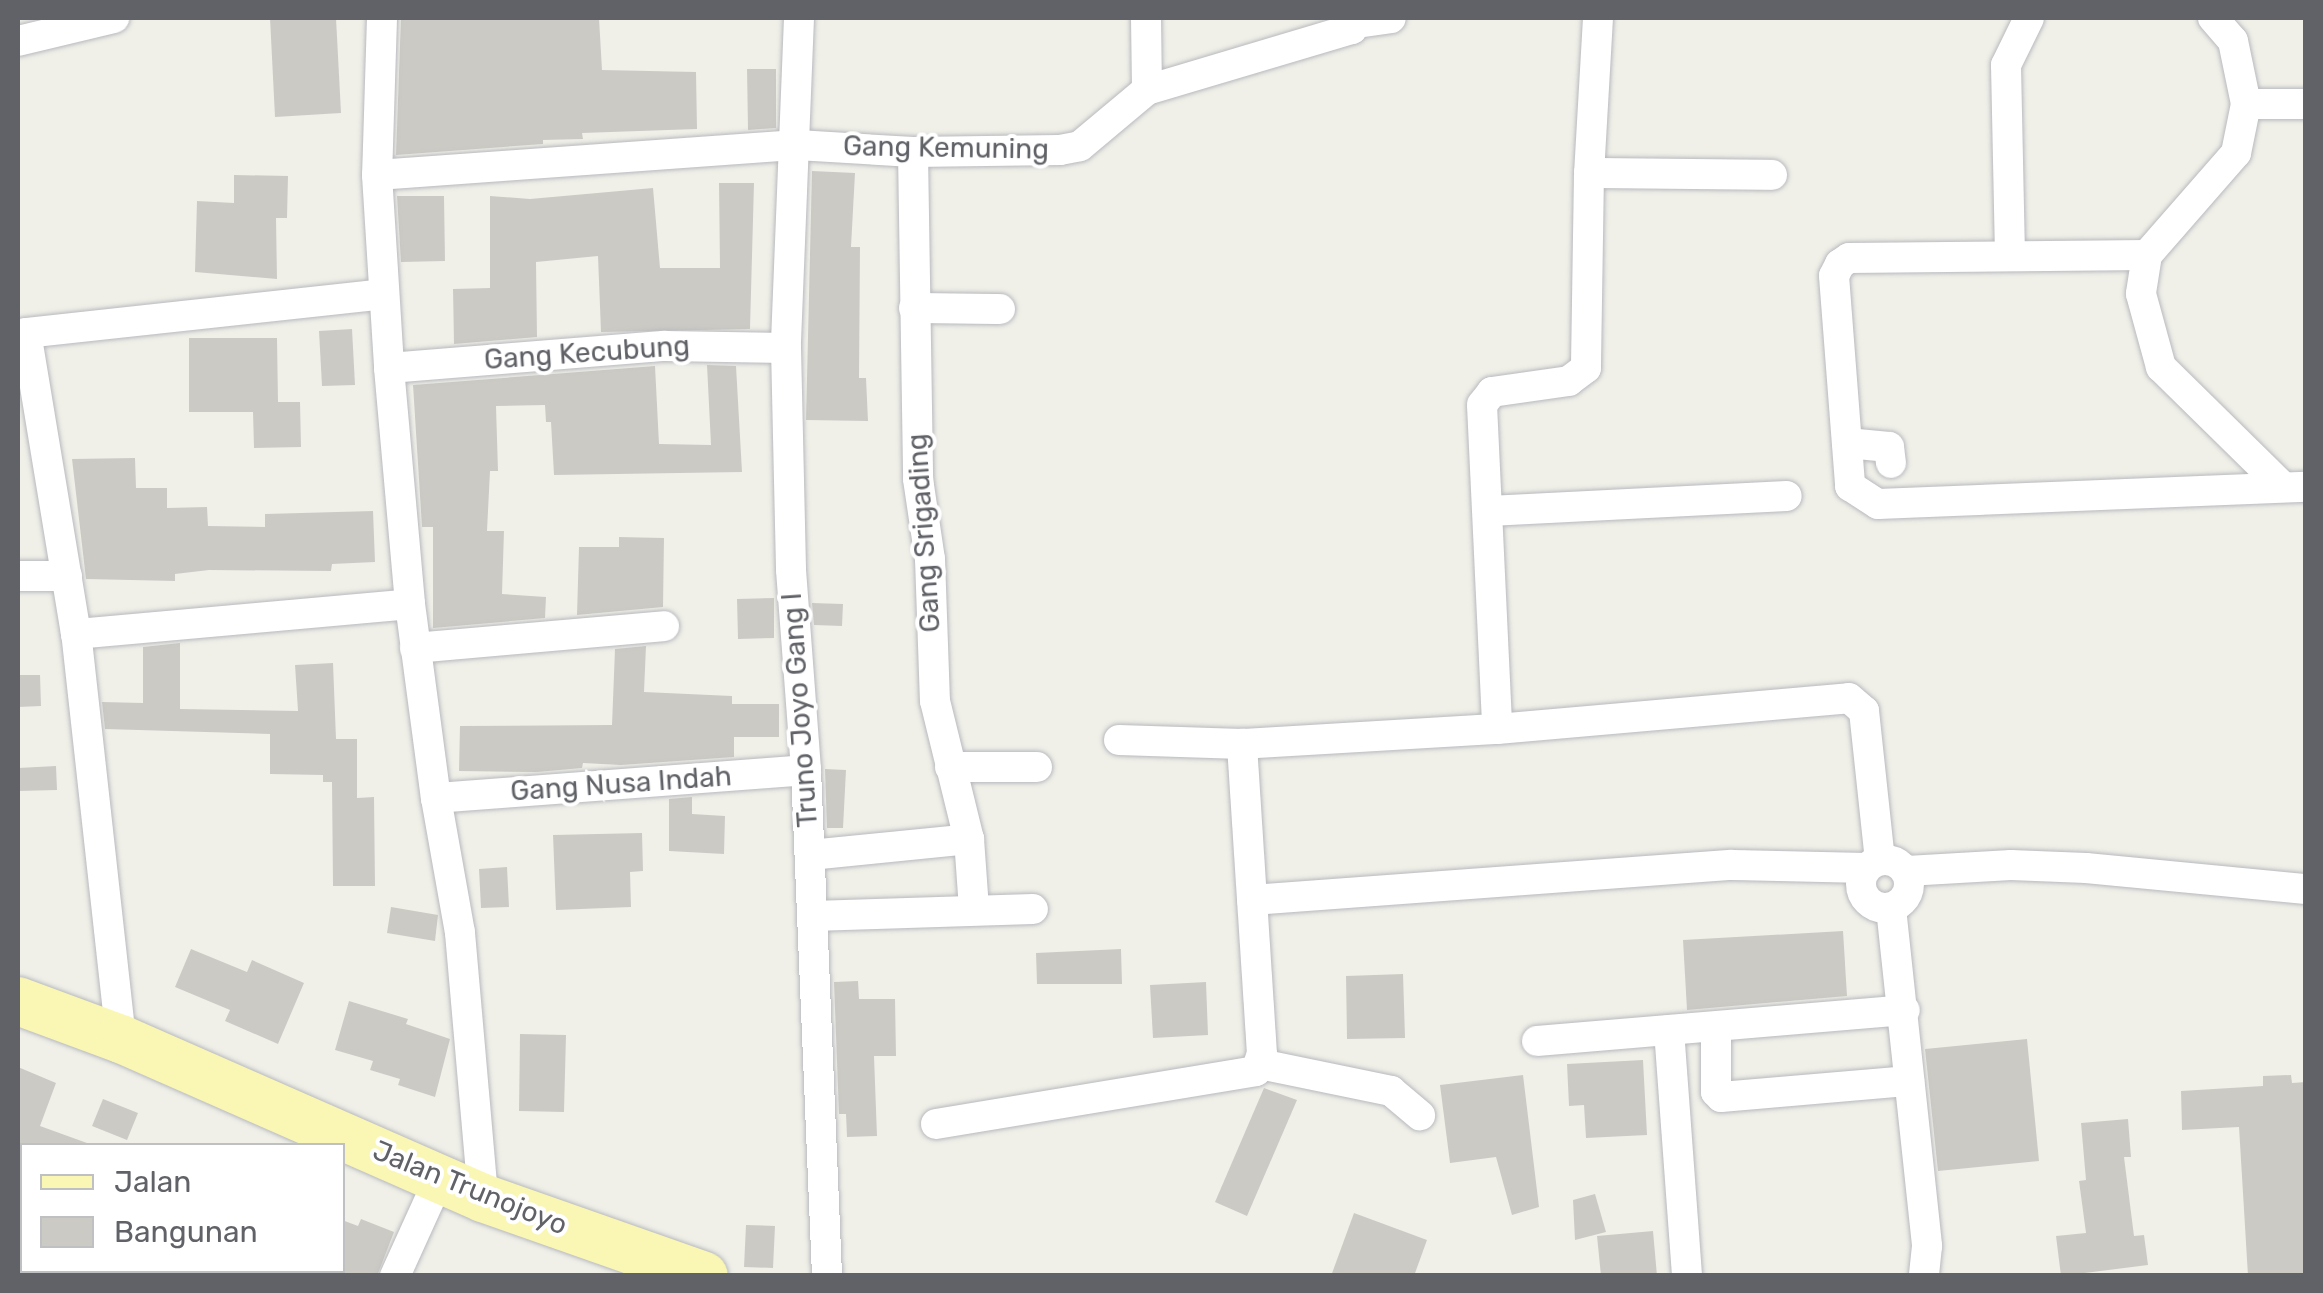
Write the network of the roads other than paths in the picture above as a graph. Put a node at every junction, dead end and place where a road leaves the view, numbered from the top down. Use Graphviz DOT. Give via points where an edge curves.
graph roads {
  1 [pos="114,18"];
  2 [pos="382,18"];
  3 [pos="799,18"];
  4 [pos="1146,18"];
  5 [pos="1391,18"];
  6 [pos="1598,18"];
  7 [pos="2028,18"];
  8 [pos="2213,18"];
  9 [pos="1357,20"];
  10 [pos="18,41"];
  11 [pos="1148,90"];
  12 [pos="2246,104"];
  13 [pos="2306,104"];
  14 [pos="797,145"];
  15 [pos="913,152"];
  16 [pos="1589,172"];
  17 [pos="378,174"];
  18 [pos="1772,174"];
  19 [pos="2147,255"];
  20 [pos="2010,256"];
  21 [pos="384,294"];
  22 [pos="914,308"];
  23 [pos="1000,309"];
  24 [pos="22,333"];
  25 [pos="786,348"];
  26 [pos="389,368"];
  27 [pos="1847,443"];
  28 [pos="1890,463"];
  29 [pos="2294,487"];
  30 [pos="1787,496"];
  31 [pos="1489,511"];
  32 [pos="18,576"];
  33 [pos="67,576"];
  34 [pos="410,604"];
  35 [pos="664,626"];
  36 [pos="76,634"];
  37 [pos="415,648"];
  38 [pos="1497,729"];
  39 [pos="1119,740"];
  40 [pos="1242,744"];
  41 [pos="950,767"];
  42 [pos="1037,767"];
  43 [pos="806,770"];
  44 [pos="436,798"];
  45 [pos="969,839"];
  46 [pos="810,855"];
  47 [pos="1884,866"];
  48 [pos="2306,888"];
  49 [pos="1252,900"];
  50 [pos="974,909"];
  51 [pos="1033,909"];
  52 [pos="813,916"];
  53 [pos="18,1001"];
  54 [pos="1905,1010"];
  55 [pos="1716,1029"];
  56 [pos="1668,1030"];
  57 [pos="121,1038"];
  58 [pos="1537,1041"];
  59 [pos="1260,1064"];
  60 [pos="1908,1081"];
  61 [pos="1420,1115"];
  62 [pos="936,1124"];
  63 [pos="439,1178"];
  64 [pos="483,1198"];
  65 [pos="396,1276"];
  66 [pos="704,1276"];
  67 [pos="827,1276"];
  68 [pos="1687,1276"];
  69 [pos="1924,1276"];
  1 -- 10 [label="street"];
  2 -- 17 [label="street"];
  3 -- 14 [label="street, Truno Joyo Gang I"];
  4 -- 11 [label="street"];
  5 -- 9 [label="street, Gang Kemuning"];
  6 -- 16 [label="street"];
  7 -- 20 [label="street" via="2006,65"];
  8 -- 12 [label="street" via="2233,41"];
  9 -- 11 [label="street, Gang Kemuning" via="1352,29"];
  11 -- 15 [label="street, Gang Kemuning" via="1080,146"];
  12 -- 13 [label="street"];
  12 -- 19 [label="street" via="2236,153"];
  14 -- 15 [label="street, Gang Kemuning"];
  14 -- 17 [label="street, Gang Kemuning"];
  14 -- 25 [label="street, Truno Joyo Gang I"];
  15 -- 22 [label="street, Gang Srigading"];
  16 -- 18 [label="street"];
  16 -- 31 [label="street" via="1586,368 1569,381 1485,396"];
  17 -- 21 [label="street"];
  19 -- 20 [label="street"];
  19 -- 29 [label="street" via="2141,294 2161,367"];
  20 -- 27 [label="street" via="1850,258 1840,264 1834,276"];
  21 -- 24 [label="street"];
  21 -- 26 [label="street"];
  22 -- 23 [label="street"];
  22 -- 41 [label="street, Gang Srigading" via="918,480 930,559 935,701"];
  24 -- 33 [label="street"];
  25 -- 26 [label="street, Gang Kecubung" via="665,346"];
  25 -- 43 [label="street, Truno Joyo Gang I" via="790,570"];
  26 -- 34 [label="street"];
  27 -- 28 [label="street" via="1889,447"];
  27 -- 29 [label="street" via="1850,486 1878,504"];
  30 -- 31 [label="street"];
  31 -- 38 [label="street"];
  32 -- 33 [label="street"];
  33 -- 36 [label="street"];
  34 -- 36 [label="street"];
  34 -- 37 [label="street"];
  35 -- 37 [label="street"];
  36 -- 57 [label="street"];
  37 -- 44 [label="street"];
  38 -- 40 [label="street"];
  38 -- 47 [label="street" via="1849,698 1864,711"];
  39 -- 40 [label="street"];
  40 -- 49 [label="street"];
  41 -- 42 [label="street"];
  41 -- 45 [label="street, Gang Srigading"];
  43 -- 44 [label="street, Gang Nusa Indah"];
  43 -- 46 [label="street, Truno Joyo Gang I"];
  44 -- 64 [label="street" via="460,932"];
  45 -- 46 [label="street"];
  45 -- 50 [label="street, Gang Srigading"];
  46 -- 52 [label="street, Truno Joyo Gang I"];
  47 -- 48 [label="street" via="2086,868"];
  47 -- 49 [label="street" via="1745,865"];
  47 -- 54 [label="street" via="1860,882 1864,897 1891,908"];
  49 -- 59 [label="street"];
  50 -- 51 [label="street"];
  50 -- 52 [label="street"];
  52 -- 67 [label="street, Truno Joyo Gang I"];
  53 -- 57 [label="main road, Jalan Trunojoyo"];
  54 -- 55 [label="street"];
  54 -- 60 [label="street"];
  55 -- 56 [label="street"];
  55 -- 60 [label="street" via="1721,1097"];
  56 -- 58 [label="street"];
  56 -- 68 [label="street"];
  57 -- 63 [label="main road, Jalan Trunojoyo"];
  59 -- 61 [label="street" via="1391,1091"];
  59 -- 62 [label="street" via="1256,1070"];
  60 -- 69 [label="street" via="1928,1246"];
  63 -- 64 [label="main road, Jalan Trunojoyo"];
  63 -- 65 [label="street"];
  64 -- 66 [label="main road, Jalan Trunojoyo"];
}
